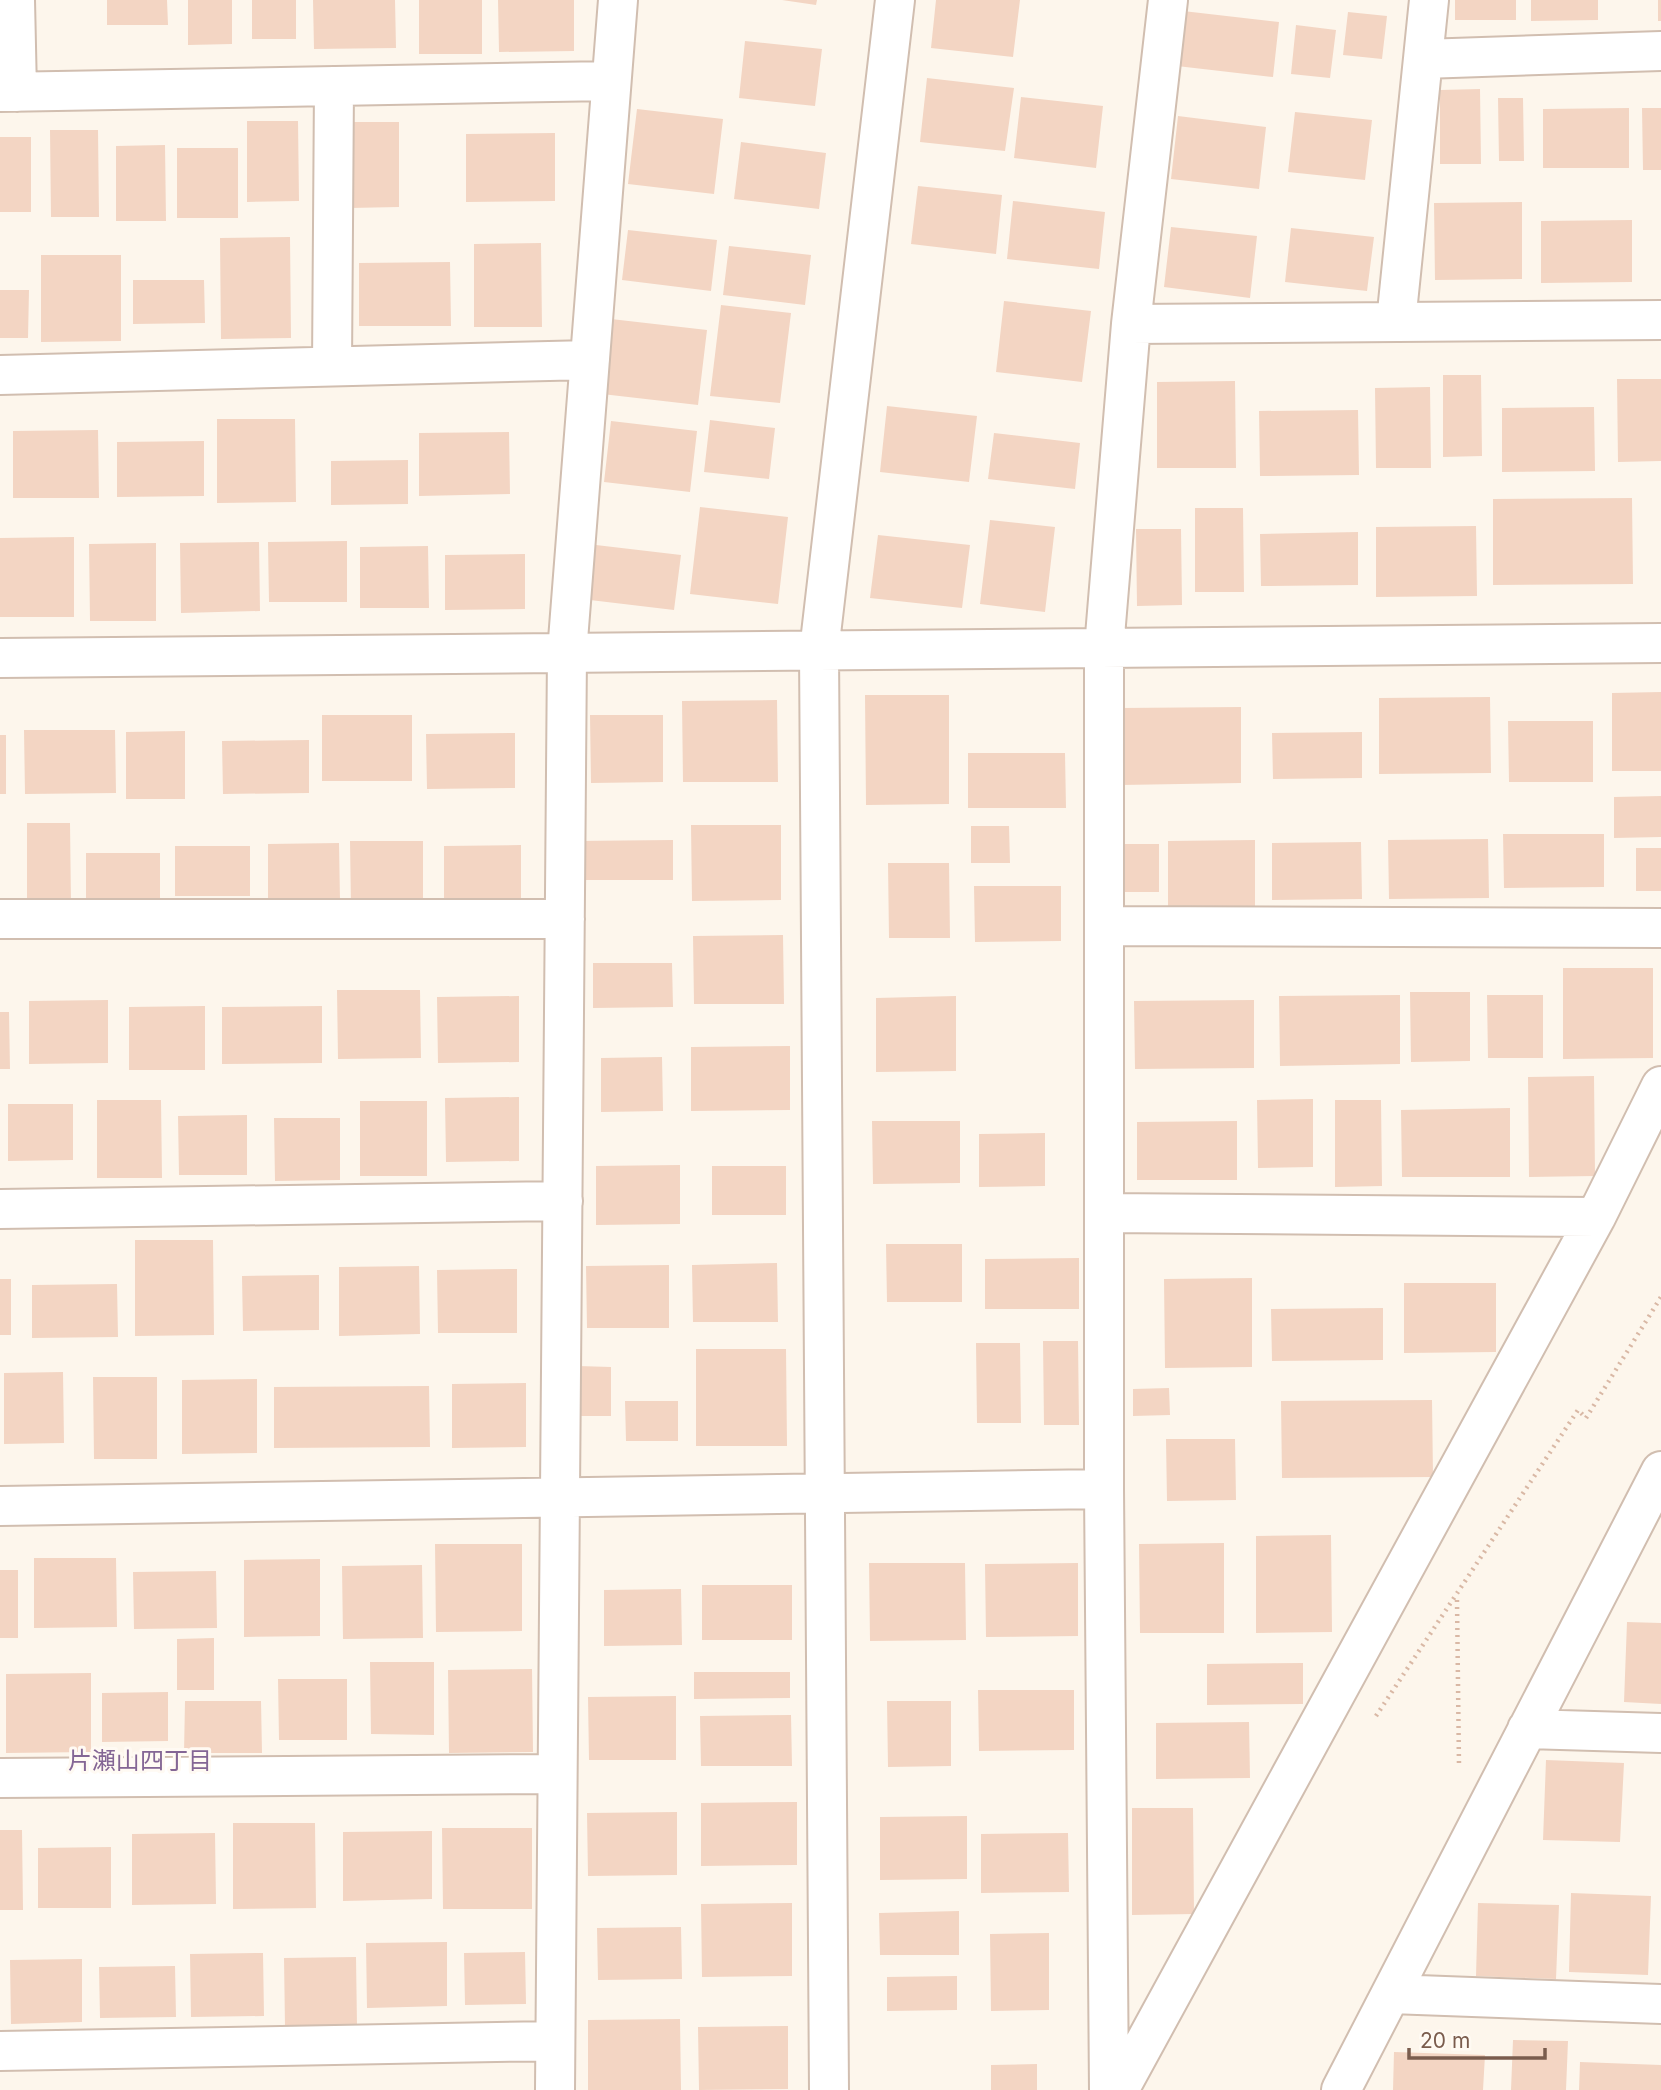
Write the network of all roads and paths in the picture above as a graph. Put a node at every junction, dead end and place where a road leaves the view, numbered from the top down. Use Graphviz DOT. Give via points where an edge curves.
graph roads {
  1 [pos="15,0"];
  2 [pos="618,0"];
  3 [pos="895,0"];
  4 [pos="1168,0"];
  5 [pos="1429,0"];
  6 [pos="1661,51"];
  7 [pos="1423,59"];
  8 [pos="611,81"];
  9 [pos="334,86"];
  10 [pos="8,92"];
  11 [pos="1661,320"];
  12 [pos="1396,322"];
  13 [pos="1132,324"];
  14 [pos="590,360"];
  15 [pos="332,366"];
  16 [pos="0,375"];
  17 [pos="1661,643"];
  18 [pos="1104,648"];
  19 [pos="820,651"];
  20 [pos="567,653"];
  21 [pos="0,658"];
  22 [pos="0,919"];
  23 [pos="565,919"];
  24 [pos="1104,926"];
  25 [pos="1661,928"];
  26 [pos="1661,1086"];
  27 [pos="563,1201"];
  28 [pos="0,1209"];
  29 [pos="1104,1213"];
  30 [pos="1596,1217"];
  31 [pos="1661,1297"];
  32 [pos="1661,1471"];
  33 [pos="1104,1489"];
  34 [pos="825,1493"];
  35 [pos="560,1498"];
  36 [pos="0,1506"];
  37 [pos="1457,1598"];
  38 [pos="1374,1718"];
  39 [pos="1527,1729"];
  40 [pos="1661,1733"];
  41 [pos="557,1774"];
  42 [pos="1459,1776"];
  43 [pos="0,1778"];
  44 [pos="1391,1994"];
  45 [pos="1661,2004"];
  46 [pos="555,2041"];
  47 [pos="0,2051"];
  48 [pos="555,2090"];
  49 [pos="829,2090"];
  50 [pos="1109,2090"];
  51 [pos="1119,2090"];
  52 [pos="1341,2090"];
  1 -- 10 [label="street"];
  2 -- 8 [label="street"];
  3 -- 19 [label="street"];
  4 -- 13 [label="street"];
  5 -- 7 [label="street"];
  6 -- 7 [label="street"];
  7 -- 12 [label="street"];
  8 -- 9 [label="street"];
  8 -- 14 [label="street"];
  9 -- 10 [label="street"];
  9 -- 15 [label="street"];
  11 -- 12 [label="street"];
  12 -- 13 [label="street"];
  13 -- 18 [label="street"];
  14 -- 15 [label="street"];
  14 -- 20 [label="street"];
  15 -- 16 [label="street"];
  17 -- 18 [label="street"];
  18 -- 19 [label="street"];
  18 -- 24 [label="street"];
  19 -- 20 [label="street"];
  19 -- 34 [label="street"];
  20 -- 21 [label="street"];
  20 -- 23 [label="street"];
  22 -- 23 [label="street"];
  23 -- 27 [label="street"];
  24 -- 25 [label="street"];
  24 -- 29 [label="street"];
  26 -- 30 [label="street"];
  27 -- 28 [label="street"];
  27 -- 35 [label="street"];
  29 -- 30 [label="street"];
  29 -- 33 [label="street"];
  30 -- 51 [label="street"];
  31 -- 37 [label="path" via="1586,1418 1578,1410"];
  32 -- 39 [label="street"];
  33 -- 34 [label="street"];
  33 -- 50 [label="street"];
  34 -- 35 [label="street"];
  34 -- 49 [label="street"];
  35 -- 36 [label="street"];
  35 -- 41 [label="street"];
  37 -- 38 [label="path"];
  37 -- 42 [label="path"];
  39 -- 40 [label="street"];
  39 -- 44 [label="street"];
  41 -- 43 [label="street"];
  41 -- 46 [label="street"];
  44 -- 45 [label="street"];
  44 -- 52 [label="street"];
  46 -- 47 [label="street"];
  46 -- 48 [label="street"];
}
